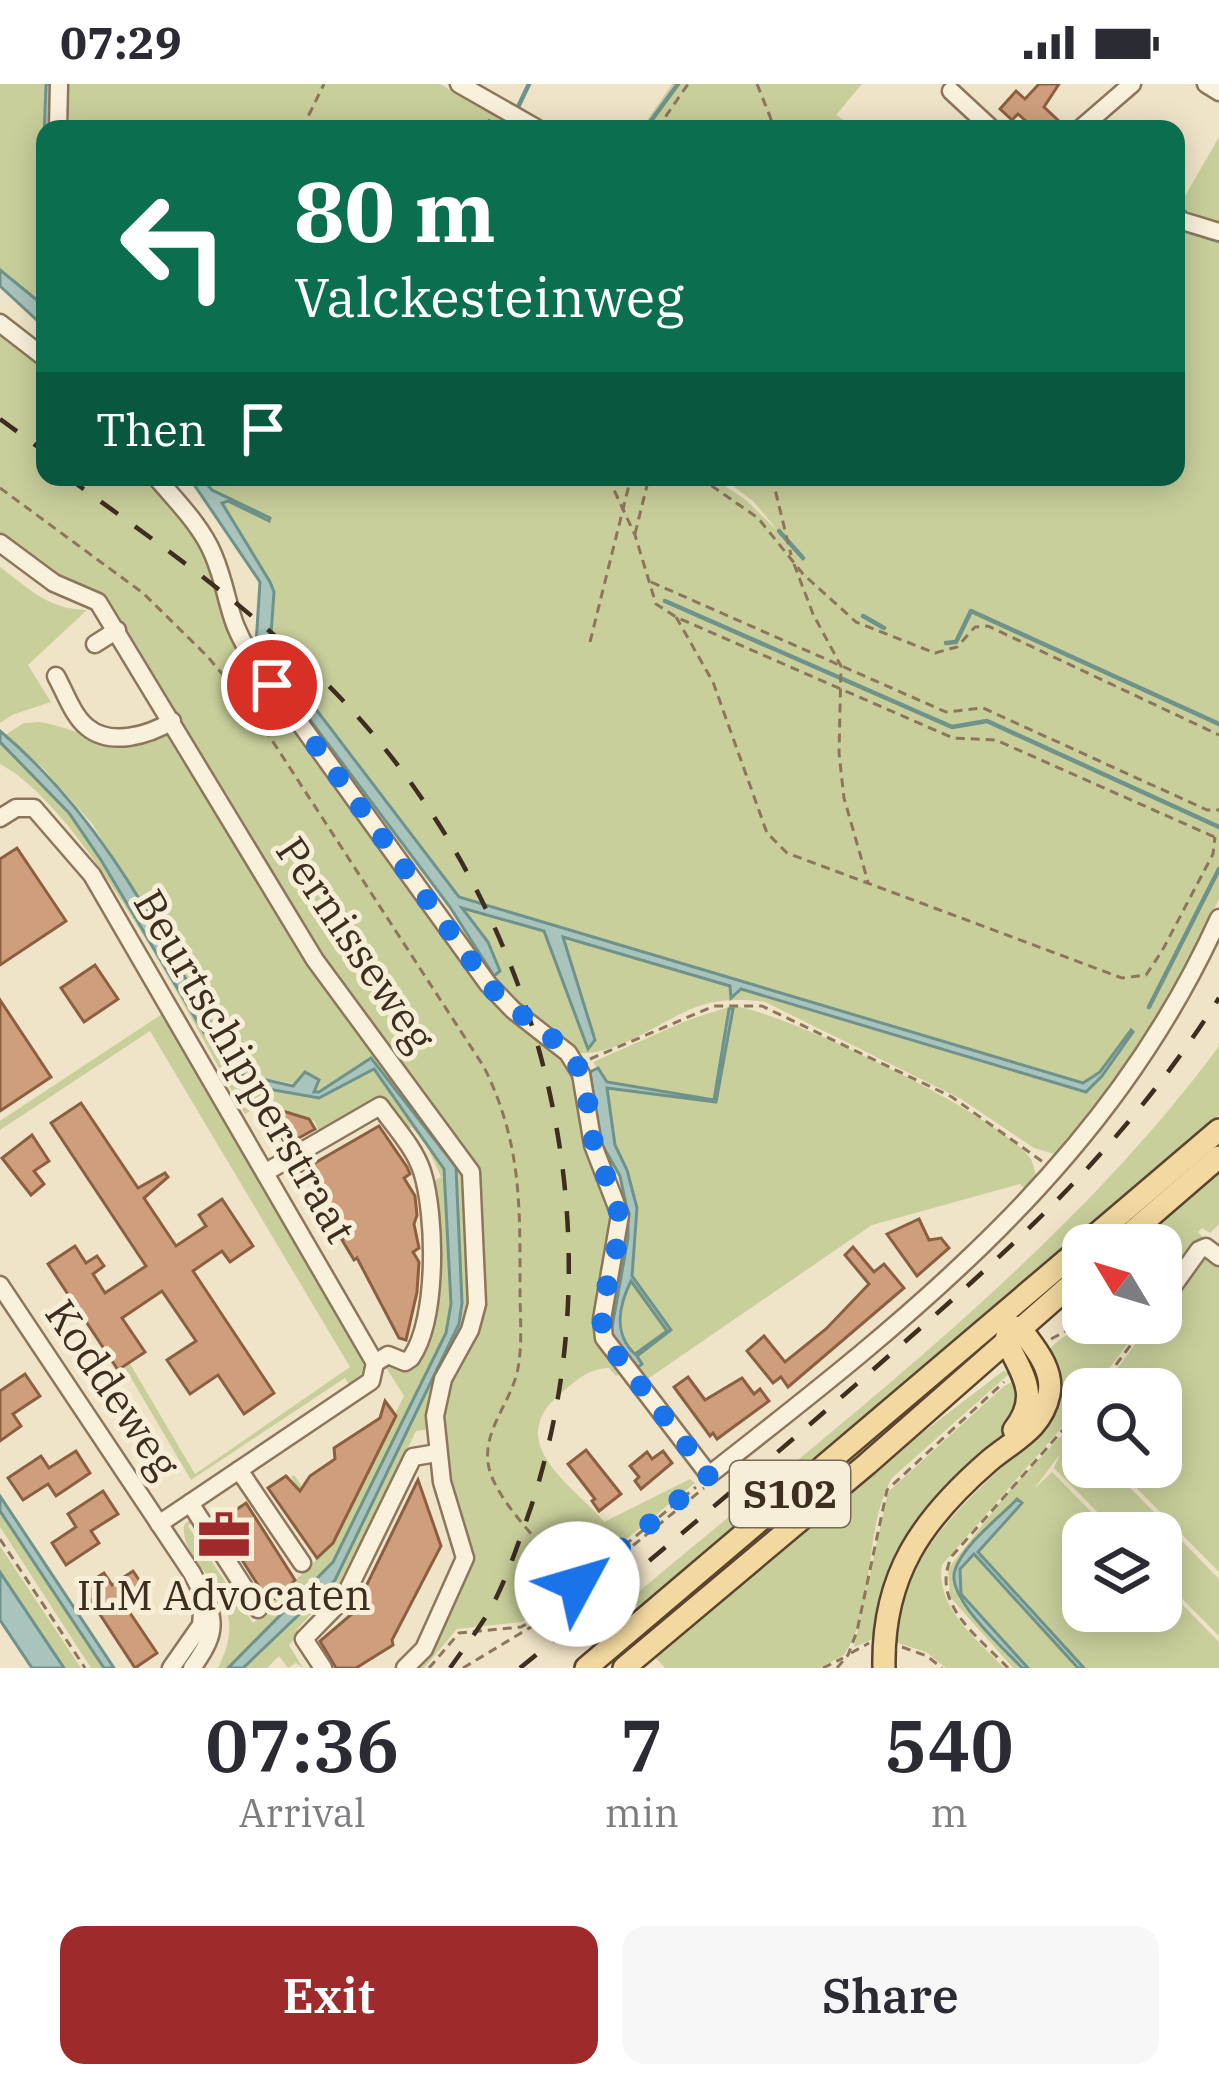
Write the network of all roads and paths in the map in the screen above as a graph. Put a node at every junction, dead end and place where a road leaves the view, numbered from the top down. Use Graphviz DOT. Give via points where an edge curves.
graph roads {
  1 [pos="59,84"];
  2 [pos="323,84"];
  3 [pos="459,84"];
  4 [pos="688,84"];
  5 [pos="757,84"];
  6 [pos="1132,84"];
  7 [pos="1207,84"];
  8 [pos="951,91"];
  9 [pos="1219,92"];
  10 [pos="58,120"];
  11 [pos="306,120"];
  12 [pos="522,120"];
  13 [pos="663,120"];
  14 [pos="771,120"];
  15 [pos="982,120"];
  16 [pos="1090,120"];
  17 [pos="1185,221"];
  18 [pos="1219,232"];
  19 [pos="0,323"];
  20 [pos="36,349"];
  21 [pos="163,486"];
  22 [pos="612,486"];
  23 [pos="630,486"];
  24 [pos="647,486"];
  25 [pos="711,486"];
  26 [pos="774,486"];
  27 [pos="0,488"];
  28 [pos="622,513"];
  29 [pos="635,536"];
  30 [pos="0,543"];
  31 [pos="793,561"];
  32 [pos="649,581"];
  33 [pos="676,617"];
  34 [pos="590,642"];
  35 [pos="841,666"];
  36 [pos="56,676"];
  37 [pos="842,690"];
  38 [pos="172,721"];
  39 [pos="1219,735"];
  40 [pos="1219,809"];
  41 [pos="0,818"];
  42 [pos="1217,838"];
  43 [pos="868,884"];
  44 [pos="1219,918"];
  45 [pos="577,1064"];
  46 [pos="1219,1130"];
  47 [pos="1219,1157"];
  48 [pos="266,1172"];
  49 [pos="1056,1172"];
  50 [pos="1110,1224"];
  51 [pos="1141,1224"];
  52 [pos="1219,1256"];
  53 [pos="1062,1269"];
  54 [pos="1182,1274"];
  55 [pos="0,1285"];
  56 [pos="1062,1288"];
  57 [pos="1009,1324"];
  58 [pos="1062,1334"];
  59 [pos="1037,1352"];
  60 [pos="375,1363"];
  61 [pos="1019,1369"];
  62 [pos="950,1390"];
  63 [pos="1062,1431"];
  64 [pos="437,1453"];
  65 [pos="992,1459"];
  66 [pos="238,1470"];
  67 [pos="709,1475"];
  68 [pos="190,1503"];
  69 [pos="159,1524"];
  70 [pos="0,1539"];
  71 [pos="302,1563"];
  72 [pos="577,1584"];
  73 [pos="203,1594"];
  74 [pos="258,1610"];
  75 [pos="884,1644"];
  76 [pos="848,1655"];
  77 [pos="85,1668"];
  78 [pos="171,1668"];
  79 [pos="192,1668"];
  80 [pos="323,1668"];
  81 [pos="406,1668"];
  82 [pos="428,1668"];
  83 [pos="463,1668"];
  84 [pos="586,1668"];
  85 [pos="623,1668"];
  86 [pos="823,1668"];
  87 [pos="837,1668"];
  88 [pos="884,1668"];
  89 [pos="942,1668"];
  90 [pos="1008,1668"];
  1 -- 10 [label="street"];
  2 -- 11 [label="path"];
  3 -- 12 [label="street"];
  4 -- 13 [label="path"];
  5 -- 14 [label="path"];
  6 -- 16 [label="street"];
  7 -- 9 [label="street"];
  8 -- 15 [label="street"];
  17 -- 18 [label="street"];
  19 -- 20 [label="street"];
  21 -- 45 [label="street" via="207,541 229,616 254,661 488,984"];
  22 -- 28 [label="path"];
  23 -- 28 [label="path"];
  24 -- 29 [label="path"];
  25 -- 31 [label="path" via="758,518"];
  26 -- 31 [label="path"];
  27 -- 72 [label="path" via="143,593 238,693 484,1067 517,1160 521,1213 518,1371 491,1432 489,1471"];
  28 -- 29 [label="path"];
  28 -- 34 [label="path"];
  29 -- 32 [label="path"];
  30 -- 38 [label="street, Pernisseweg" via="54,583 98,602 106,637"];
  31 -- 35 [label="path"];
  31 -- 39 [label="path" via="856,622 901,643 935,653 988,626"];
  32 -- 33 [label="path" via="656,604"];
  32 -- 35 [label="path"];
  33 -- 37 [label="path"];
  33 -- 43 [label="path" via="713,682 767,833 787,854"];
  35 -- 37 [label="path"];
  35 -- 40 [label="path" via="946,712 982,708"];
  36 -- 38 [label="street" via="83,725 97,733 135,736"];
  37 -- 42 [label="path" via="953,738 996,740"];
  37 -- 43 [label="path" via="844,798"];
  38 -- 64 [label="street, Pernisseweg" via="315,960 471,1172 477,1304 437,1396"];
  41 -- 48 [label="street, Beurtschipperstraat" via="26,806 40,813 92,875"];
  42 -- 43 [label="path" via="1146,975 1122,978"];
  44 -- 49 [label="street" via="1151,1042"];
  45 -- 49 [label="path" via="715,1006 762,1006 952,1096"];
  45 -- 67 [label="street" via="593,1144 620,1215 604,1338"];
  46 -- 50 [label="main road, S102"];
  47 -- 51 [label="main road"];
  48 -- 60 [label="street, Beurtschipperstraat"];
  48 -- 60 [label="street" via="380,1106 416,1158 431,1246 426,1312 411,1358 388,1355"];
  49 -- 67 [label="street" via="909,1313"];
  52 -- 54 [label="street" via="1199,1250"];
  53 -- 57 [label="main road, S102"];
  55 -- 69 [label="street, Koddeweg"];
  56 -- 57 [label="main road, S102"];
  57 -- 59 [label="main road"];
  57 -- 61 [label="main road"];
  57 -- 62 [label="main road, S102"];
  57 -- 84 [label="main road, S102"];
  58 -- 59 [label="path"];
  59 -- 65 [label="main road" via="1051,1389 1042,1414"];
  60 -- 66 [label="street" via="371,1382"];
  61 -- 62 [label="main road" via="995,1366"];
  61 -- 65 [label="main road" via="1029,1383 1028,1408"];
  61 -- 76 [label="path" via="887,1490"];
  62 -- 85 [label="main road, S102"];
  63 -- 90 [label="path" via="944,1573 954,1609"];
  64 -- 80 [label="street" via="413,1457 344,1598 304,1640"];
  64 -- 81 [label="street, Pernisseweg" via="465,1558 424,1649"];
  65 -- 75 [label="main road" via="911,1547"];
  66 -- 68 [label="street"];
  66 -- 71 [label="street"];
  67 -- 72 [label="path"];
  67 -- 83 [label="path" via="704,1489 536,1624"];
  68 -- 69 [label="street"];
  68 -- 74 [label="street"];
  69 -- 73 [label="street, Koddeweg"];
  70 -- 77 [label="path"];
  72 -- 82 [label="path" via="520,1627 459,1633"];
  73 -- 78 [label="street" via="201,1625"];
  73 -- 79 [label="street" via="213,1633"];
  75 -- 76 [label="path"];
  75 -- 88 [label="main road"];
  75 -- 89 [label="path"];
  76 -- 86 [label="path"];
  76 -- 87 [label="path"];
}
